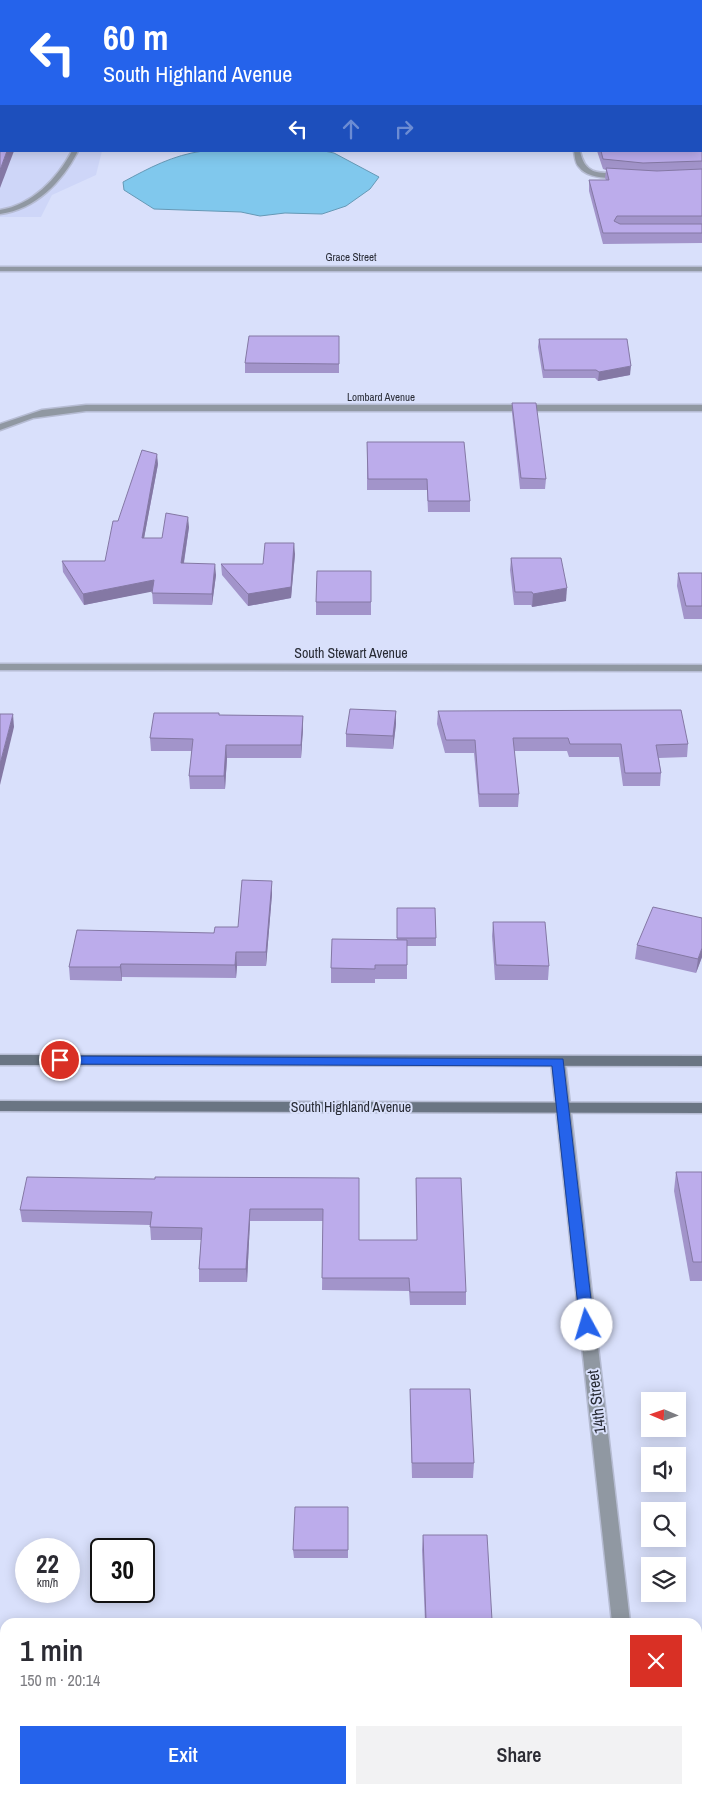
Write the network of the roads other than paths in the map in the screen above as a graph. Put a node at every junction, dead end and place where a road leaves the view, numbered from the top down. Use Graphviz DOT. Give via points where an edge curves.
graph roads {
  1 [pos="75,152"];
  2 [pos="577,152"];
  3 [pos="632,175"];
  4 [pos="0,212"];
  5 [pos="0,268"];
  6 [pos="702,269"];
  7 [pos="702,408"];
  8 [pos="0,427"];
  9 [pos="0,667"];
  10 [pos="702,668"];
  11 [pos="0,1060"];
  12 [pos="558,1062"];
  13 [pos="702,1062"];
  14 [pos="0,1106"];
  15 [pos="562,1108"];
  16 [pos="702,1108"];
  17 [pos="621,1618"];
  1 -- 4 [label="street" via="69,164 33,201 8,212"];
  2 -- 3 [label="street" via="581,166 588,171"];
  5 -- 6 [label="street, Grace Street"];
  7 -- 8 [label="street, Lombard Avenue" via="86,408 36,413"];
  9 -- 10 [label="street, South Stewart Avenue"];
  11 -- 12 [label="main road"];
  12 -- 13 [label="main road"];
  12 -- 15 [label="street, 14th Street"];
  14 -- 15 [label="main road, South Highland Avenue"];
  15 -- 16 [label="main road, South Highland Avenue"];
  15 -- 17 [label="street, 14th Street"];
}
